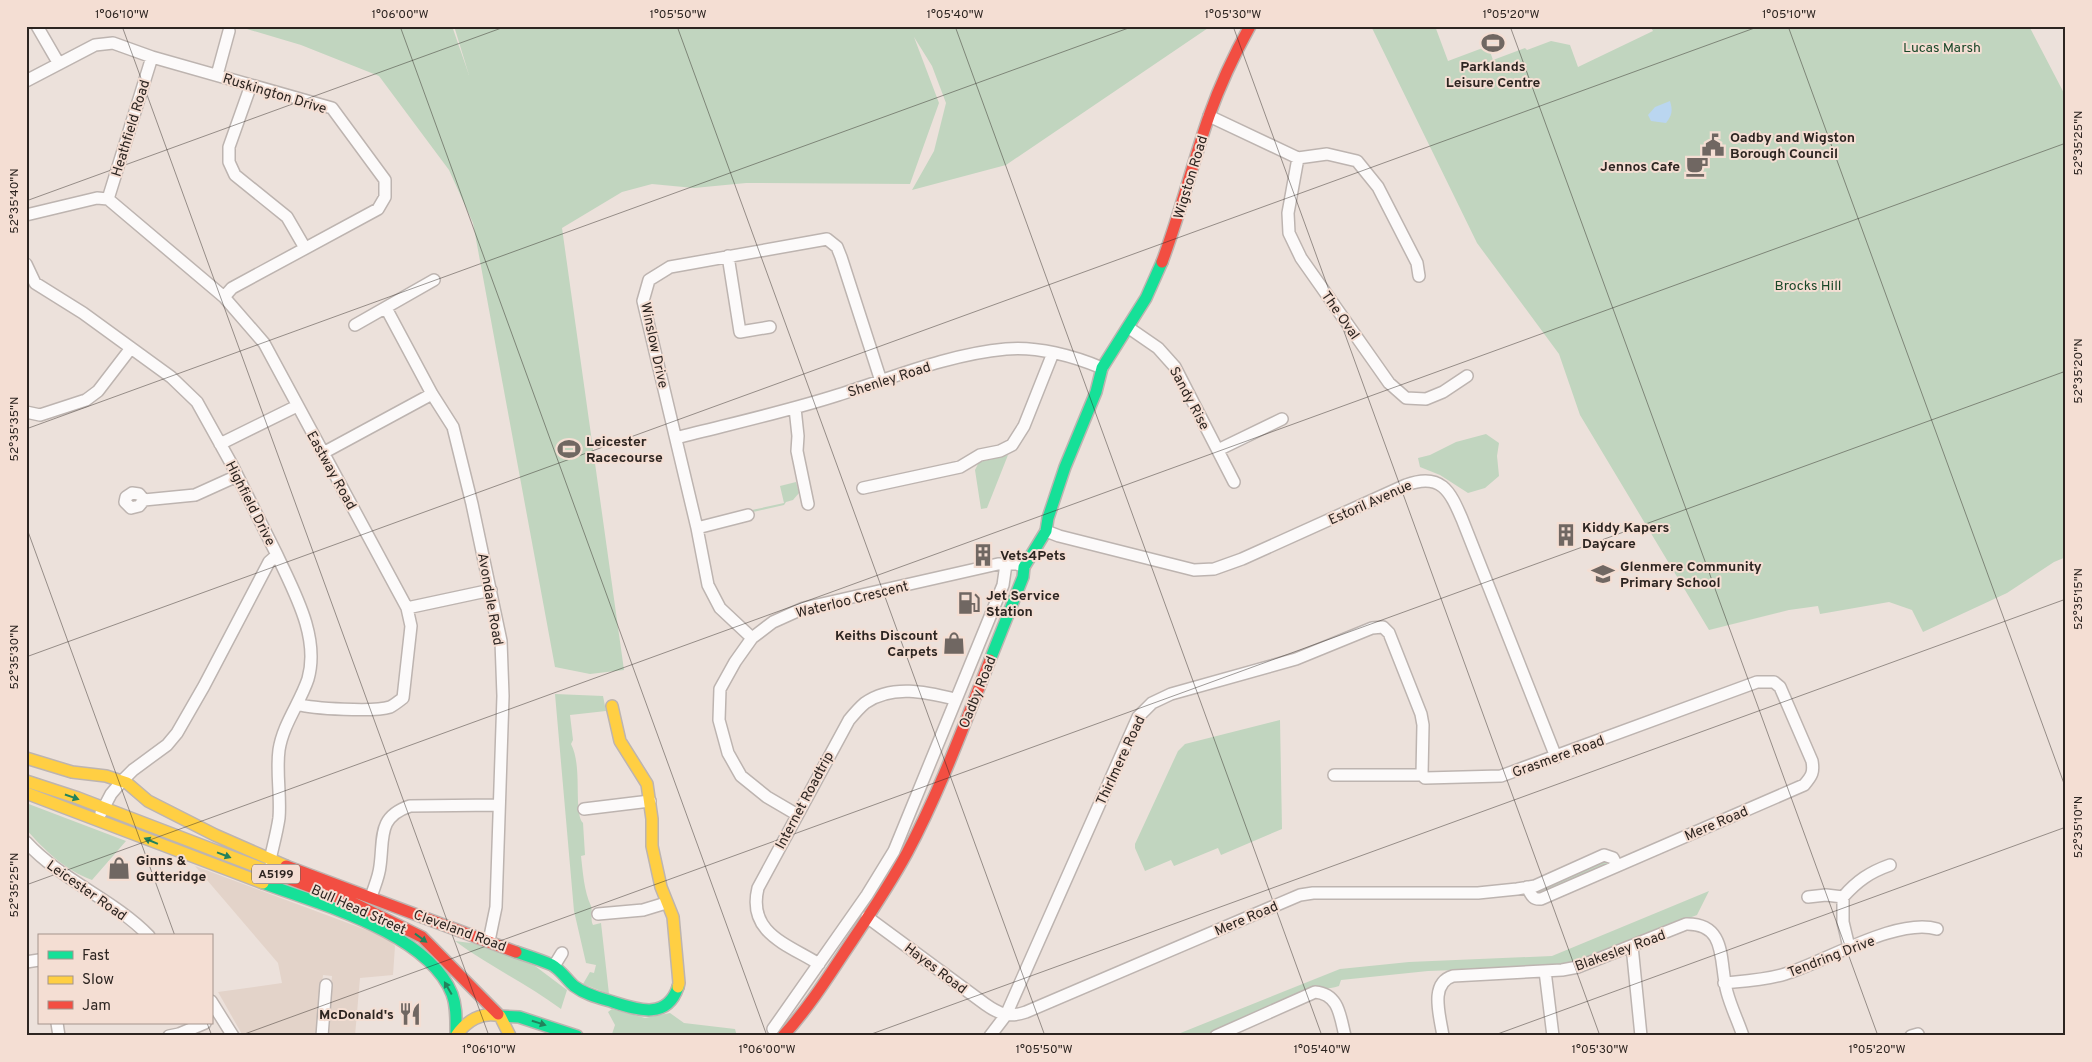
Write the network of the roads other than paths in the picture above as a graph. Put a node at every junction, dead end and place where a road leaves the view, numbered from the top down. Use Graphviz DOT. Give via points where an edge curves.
graph roads {
  1 [pos="37,26"];
  2 [pos="1250,26"];
  3 [pos="229,31"];
  4 [pos="152,57"];
  5 [pos="59,64"];
  6 [pos="216,75"];
  7 [pos="26,81"];
  8 [pos="251,85"];
  9 [pos="1208,116"];
  10 [pos="1298,158"];
  11 [pos="108,200"];
  12 [pos="26,215"];
  13 [pos="305,248"];
  14 [pos="728,256"];
  15 [pos="26,264"];
  16 [pos="1419,276"];
  17 [pos="434,280"];
  18 [pos="224,297"];
  19 [pos="386,308"];
  20 [pos="355,325"];
  21 [pos="770,327"];
  22 [pos="1129,328"];
  23 [pos="131,348"];
  24 [pos="1053,353"];
  25 [pos="1102,368"];
  26 [pos="1467,376"];
  27 [pos="881,381"];
  28 [pos="432,394"];
  29 [pos="297,406"];
  30 [pos="795,408"];
  31 [pos="26,412"];
  32 [pos="1282,419"];
  33 [pos="676,438"];
  34 [pos="220,444"];
  35 [pos="1218,450"];
  36 [pos="323,452"];
  37 [pos="876,472"];
  38 [pos="237,476"];
  39 [pos="1234,482"];
  40 [pos="878,485"];
  41 [pos="863,488"];
  42 [pos="144,500"];
  43 [pos="808,504"];
  44 [pos="748,515"];
  45 [pos="697,528"];
  46 [pos="1046,531"];
  47 [pos="277,555"];
  48 [pos="1006,564"];
  49 [pos="1024,567"];
  50 [pos="491,590"];
  51 [pos="407,608"];
  52 [pos="752,638"];
  53 [pos="955,699"];
  54 [pos="297,704"];
  55 [pos="612,706"];
  56 [pos="1556,757"];
  57 [pos="26,758"];
  58 [pos="1334,775"];
  59 [pos="1422,775"];
  60 [pos="1812,777"];
  61 [pos="26,781"];
  62 [pos="122,781"];
  63 [pos="26,794"];
  64 [pos="650,801"];
  65 [pos="498,805"];
  66 [pos="584,809"];
  67 [pos="103,810"];
  68 [pos="796,814"];
  69 [pos="98,822"];
  70 [pos="26,842"];
  71 [pos="270,860"];
  72 [pos="1890,864"];
  73 [pos="371,897"];
  74 [pos="1808,897"];
  75 [pos="1843,897"];
  76 [pos="666,903"];
  77 [pos="598,914"];
  78 [pos="868,917"];
  79 [pos="1937,929"];
  80 [pos="147,934"];
  81 [pos="489,941"];
  82 [pos="1632,946"];
  83 [pos="1849,946"];
  84 [pos="562,953"];
  85 [pos="819,964"];
  86 [pos="554,966"];
  87 [pos="1545,971"];
  88 [pos="1724,983"];
  89 [pos="326,985"];
  90 [pos="212,1004"];
  91 [pos="499,1015"];
  92 [pos="1006,1015"];
  93 [pos="216,1018"];
  94 [pos="203,1024"];
  95 [pos="1240,1031"];
  96 [pos="778,1032"];
  97 [pos="456,1035"];
  98 [pos="169,1036"];
  99 [pos="233,1036"];
  100 [pos="322,1036"];
  101 [pos="510,1036"];
  102 [pos="577,1036"];
  103 [pos="990,1036"];
  104 [pos="1216,1036"];
  105 [pos="1345,1036"];
  106 [pos="1442,1036"];
  107 [pos="1553,1036"];
  108 [pos="1641,1036"];
  109 [pos="1744,1036"];
  1 -- 5 [label="street"];
  2 -- 9 [label="main road, Wigston Road"];
  3 -- 6 [label="street"];
  4 -- 5 [label="street, Ruskington Drive" via="113,43 95,45"];
  4 -- 6 [label="street, Ruskington Drive"];
  4 -- 11 [label="street, Heathfield Road"];
  5 -- 7 [label="street, Ruskington Drive"];
  6 -- 8 [label="street, Ruskington Drive"];
  8 -- 13 [label="street" via="229,148 229,162 235,175 287,217"];
  8 -- 13 [label="street, Ruskington Drive" via="332,108 385,180 385,197 378,209"];
  9 -- 10 [label="street"];
  9 -- 22 [label="main road, Wigston Road" via="1160,268"];
  10 -- 16 [label="street" via="1327,154 1357,161 1378,187 1417,262"];
  10 -- 26 [label="street, The Oval" via="1288,213 1289,233 1300,258 1389,383 1406,398 1426,399"];
  11 -- 12 [label="street" via="97,198"];
  11 -- 18 [label="street, Eastway Road"];
  13 -- 18 [label="street, Ruskington Drive" via="232,288"];
  14 -- 21 [label="street" via="740,332"];
  14 -- 27 [label="street, Winslow Drive" via="816,240 833,242 841,257"];
  14 -- 33 [label="street, Winslow Drive" via="670,267 649,280 643,301"];
  15 -- 23 [label="street, Highfield Drive" via="35,283"];
  17 -- 19 [label="street"];
  18 -- 29 [label="street, Eastway Road" via="264,343"];
  19 -- 20 [label="street"];
  19 -- 28 [label="street, Avondale Road"];
  22 -- 25 [label="main road, Oadby Road"];
  22 -- 35 [label="street, Sandy Rise" via="1158,348 1175,367"];
  23 -- 31 [label="street" via="98,391 86,400 40,415"];
  23 -- 34 [label="street, Highfield Drive" via="171,377 197,402"];
  24 -- 25 [label="street, Shenley Road"];
  24 -- 27 [label="street, Shenley Road" via="1031,349 984,352"];
  24 -- 40 [label="street" via="1024,426 1012,445 980,455 960,467"];
  25 -- 46 [label="main road, Oadby Road"];
  27 -- 30 [label="street, Shenley Road"];
  28 -- 36 [label="street"];
  28 -- 50 [label="street, Avondale Road" via="453,427"];
  29 -- 34 [label="street"];
  29 -- 36 [label="street, Eastway Road"];
  30 -- 33 [label="street, Shenley Road"];
  30 -- 43 [label="street" via="797,451"];
  32 -- 35 [label="street"];
  33 -- 45 [label="street, Winslow Drive"];
  34 -- 38 [label="street, Highfield Drive"];
  35 -- 39 [label="street, Sandy Rise"];
  36 -- 51 [label="street, Eastway Road"];
  37 -- 40 [label="street"];
  38 -- 42 [label="street" via="195,495"];
  38 -- 47 [label="street, Highfield Drive"];
  40 -- 41 [label="street"];
  44 -- 45 [label="street"];
  45 -- 52 [label="street, Winslow Drive" via="708,585 720,608"];
  46 -- 49 [label="main road, Oadby Road"];
  46 -- 56 [label="street, Estoril Avenue" via="1194,570 1214,569 1406,485 1420,480 1439,483 1453,498 1462,519"];
  47 -- 54 [label="street" via="307,629 311,660 308,679"];
  47 -- 62 [label="street, Highfield Drive" via="269,562 177,733 167,746 132,770"];
  48 -- 49 [label="street, Waterloo Crescent"];
  48 -- 52 [label="street, Waterloo Crescent" via="804,608 773,622"];
  48 -- 53 [label="street, Oadby Road" via="1002,585"];
  49 -- 78 [label="main road, Oadby Road" via="1023,577 945,773 907,853"];
  50 -- 51 [label="street"];
  50 -- 65 [label="street, Avondale Road" via="500,640 503,696"];
  51 -- 54 [label="street, Eastway Road" via="410,626 403,698 390,706 370,708"];
  52 -- 68 [label="street, Waterloo Crescent" via="720,689 720,720 728,753 742,776 767,797"];
  53 -- 68 [label="street, Internet Roadtrip" via="901,691 881,695 865,704 848,720"];
  53 -- 85 [label="street, Oadby Road" via="894,851"];
  54 -- 71 [label="street" via="279,750 279,819"];
  55 -- 64 [label="main road, Cleveland Road" via="620,741 643,776"];
  56 -- 59 [label="street, Grasmere Road" via="1501,776 1425,778"];
  56 -- 60 [label="street, Grasmere Road" via="1757,682 1774,682 1780,687 1812,761"];
  57 -- 62 [label="main road" via="72,772"];
  58 -- 59 [label="street, Grasmere Road"];
  59 -- 92 [label="street, Thirlmere Road" via="1421,714 1383,627 1372,628 1296,659 1171,694 1152,703 1138,717"];
  60 -- 92 [label="street, Mere Road" via="1804,785 1617,866 1613,858 1604,855 1535,886 1478,893 1300,895 1026,1012"];
  61 -- 67 [label="main road, Bull Head Street / A5199, one-way"];
  62 -- 67 [label="street, Highfield Drive"];
  62 -- 71 [label="main road, Cleveland Road" via="148,801"];
  63 -- 69 [label="main road, Bull Head Street / A5199"];
  64 -- 66 [label="street"];
  64 -- 76 [label="main road, Cleveland Road" via="652,846"];
  65 -- 73 [label="street" via="410,806 398,810 388,819 384,829 380,868"];
  65 -- 81 [label="street, Avondale Road" via="496,907"];
  67 -- 69 [label="street, Highfield Drive"];
  67 -- 91 [label="main road, Bull Head Street / A5199, one-way" via="351,902 397,924 422,937"];
  68 -- 85 [label="street, Internet Roadtrip" via="754,902 757,917 765,930"];
  97 -- 69 [label="main road, Bull Head Street / A5199, one-way" via="456,1006 445,982 415,948 370,923"];
  70 -- 80 [label="street, Leicester Road" via="59,872 122,913"];
  71 -- 73 [label="main road, Cleveland Road"];
  72 -- 75 [label="street" via="1866,875"];
  73 -- 81 [label="main road, Cleveland Road"];
  74 -- 75 [label="street"];
  75 -- 83 [label="street" via="1843,922"];
  76 -- 77 [label="street" via="643,910"];
  76 -- 86 [label="main road, Cleveland Road" via="673,917 680,976 678,989 668,1003 643,1012 606,1001 574,986"];
  78 -- 92 [label="street, Hayes Road" via="985,1004"];
  78 -- 96 [label="main road, Oadby Road" via="795,1023"];
  79 -- 83 [label="street, Tendring Drive" via="1910,928"];
  81 -- 86 [label="main road, Cleveland Road"];
  82 -- 87 [label="street, Blakesley Road" via="1578,967"];
  82 -- 88 [label="street, Blakesley Road" via="1686,924 1699,924 1712,932 1720,945"];
  82 -- 108 [label="street"];
  83 -- 88 [label="street, Tendring Drive" via="1784,974"];
  84 -- 86 [label="street"];
  85 -- 96 [label="street, Oadby Road"];
  87 -- 106 [label="street, Blakesley Road" via="1446,978 1441,982 1438,993"];
  87 -- 107 [label="street"];
  88 -- 109 [label="street, Blakesley Road"];
  89 -- 100 [label="street"];
  90 -- 93 [label="street"];
  91 -- 97 [label="main road" via="480,1016 466,1023"];
  91 -- 101 [label="main road, Bull Head Street"];
  91 -- 102 [label="main road, one-way" via="519,1017"];
  92 -- 103 [label="street"];
  93 -- 99 [label="street"];
  94 -- 98 [label="street"];
  95 -- 104 [label="street"];
  95 -- 105 [label="street" via="1315,992 1324,993 1336,1002"];
}
